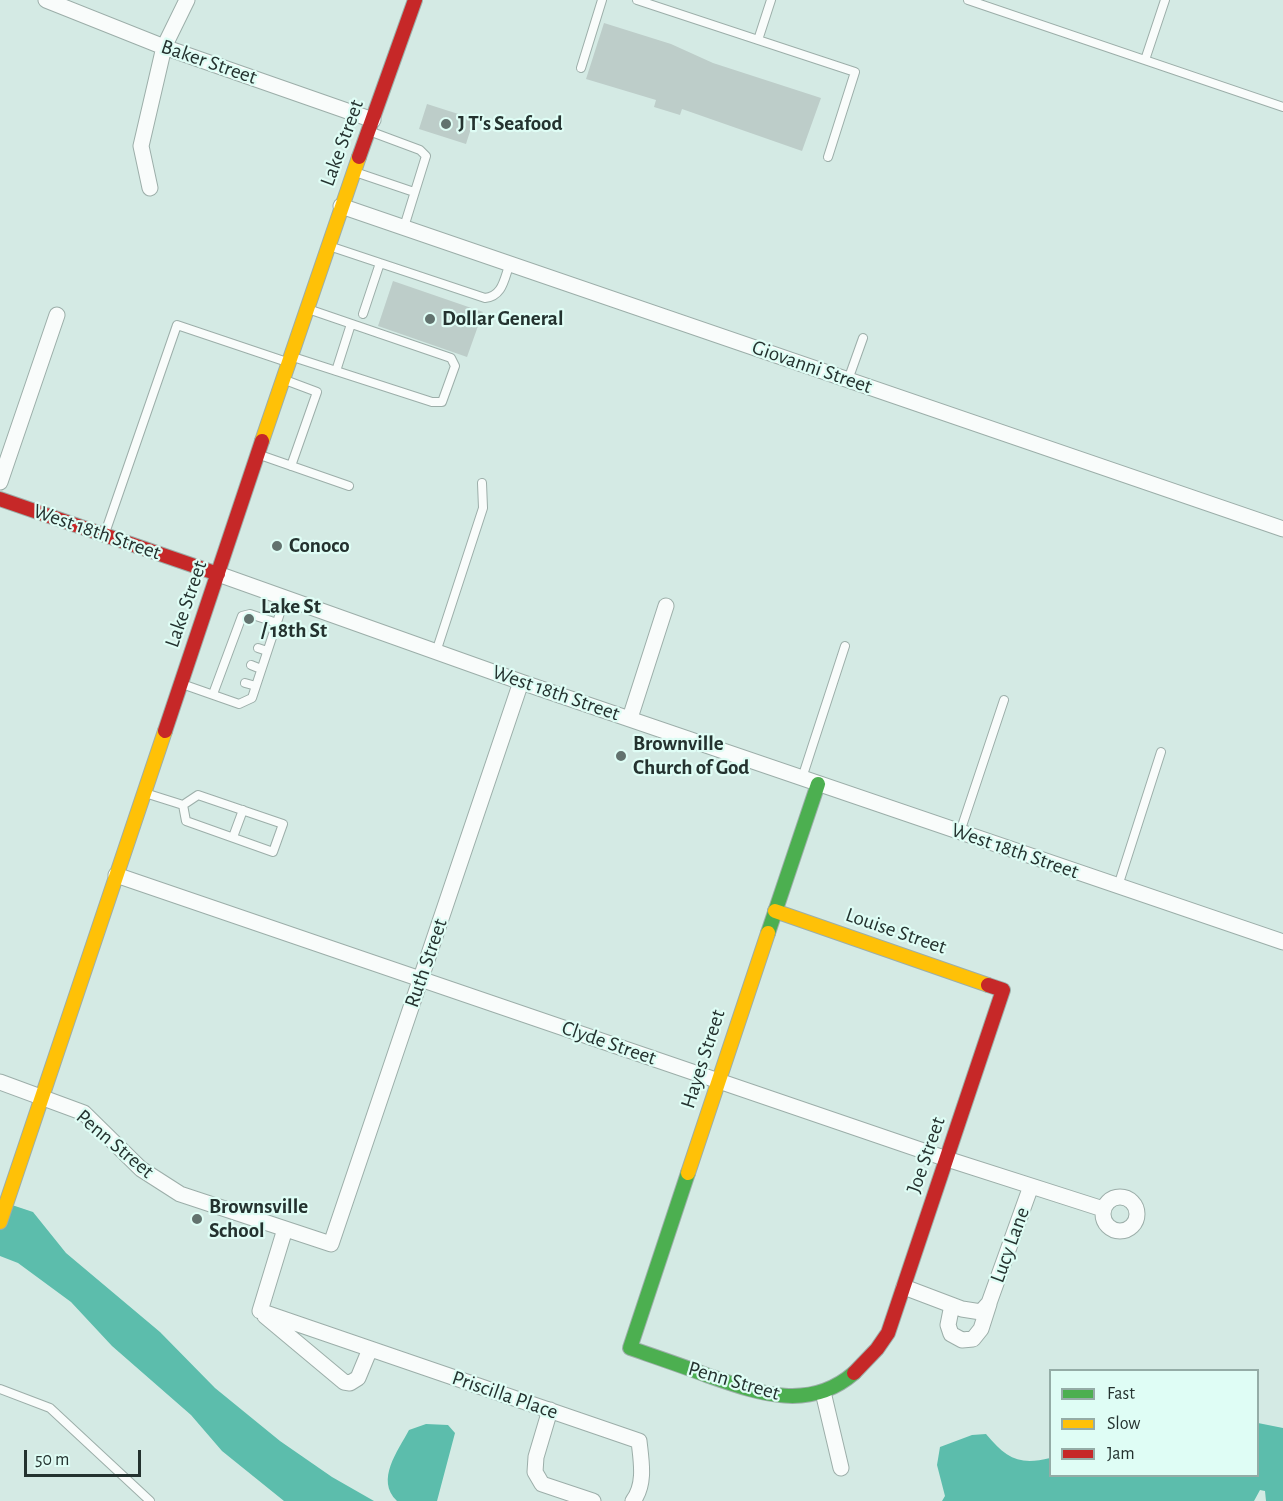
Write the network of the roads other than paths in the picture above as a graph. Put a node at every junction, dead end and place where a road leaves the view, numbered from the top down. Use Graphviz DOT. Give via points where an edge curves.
graph roads {
  1 [pos="46,0"];
  2 [pos="188,0"];
  3 [pos="415,0"];
  4 [pos="602,0"];
  5 [pos="637,0"];
  6 [pos="771,0"];
  7 [pos="968,0"];
  8 [pos="1165,0"];
  9 [pos="660,4"];
  10 [pos="758,40"];
  11 [pos="164,47"];
  12 [pos="1145,60"];
  13 [pos="581,68"];
  14 [pos="1283,107"];
  15 [pos="371,125"];
  16 [pos="828,157"];
  17 [pos="354,171"];
  18 [pos="150,188"];
  19 [pos="414,192"];
  20 [pos="341,206"];
  21 [pos="404,227"];
  22 [pos="328,245"];
  23 [pos="380,263"];
  24 [pos="510,264"];
  25 [pos="307,309"];
  26 [pos="363,314"];
  27 [pos="57,315"];
  28 [pos="351,324"];
  29 [pos="863,338"];
  30 [pos="290,359"];
  31 [pos="336,371"];
  32 [pos="283,380"];
  33 [pos="848,380"];
  34 [pos="258,454"];
  35 [pos="291,466"];
  36 [pos="0,482"];
  37 [pos="482,483"];
  38 [pos="350,486"];
  39 [pos="0,499"];
  40 [pos="1283,529"];
  41 [pos="105,535"];
  42 [pos="218,574"];
  43 [pos="285,598"];
  44 [pos="666,606"];
  45 [pos="277,623"];
  46 [pos="232,639"];
  47 [pos="243,643"];
  48 [pos="845,646"];
  49 [pos="258,648"];
  50 [pos="267,651"];
  51 [pos="436,652"];
  52 [pos="226,657"];
  53 [pos="236,660"];
  54 [pos="251,665"];
  55 [pos="261,669"];
  56 [pos="220,674"];
  57 [pos="230,678"];
  58 [pos="521,681"];
  59 [pos="181,683"];
  60 [pos="245,683"];
  61 [pos="256,686"];
  62 [pos="213,694"];
  63 [pos="1004,700"];
  64 [pos="630,718"];
  65 [pos="1161,752"];
  66 [pos="802,778"];
  67 [pos="818,784"];
  68 [pos="144,793"];
  69 [pos="183,805"];
  70 [pos="243,810"];
  71 [pos="960,832"];
  72 [pos="233,837"];
  73 [pos="116,875"];
  74 [pos="1118,886"];
  75 [pos="775,911"];
  76 [pos="1282,939"];
  77 [pos="421,978"];
  78 [pos="1003,990"];
  79 [pos="718,1080"];
  80 [pos="0,1082"];
  81 [pos="44,1097"];
  82 [pos="947,1159"];
  83 [pos="1031,1186"];
  84 [pos="1103,1209"];
  85 [pos="0,1222"];
  86 [pos="285,1229"];
  87 [pos="331,1244"];
  88 [pos="904,1287"];
  89 [pos="989,1304"];
  90 [pos="952,1305"];
  91 [pos="260,1311"];
  92 [pos="888,1333"];
  93 [pos="630,1348"];
  94 [pos="370,1349"];
  95 [pos="0,1389"];
  96 [pos="823,1392"];
  97 [pos="550,1410"];
  98 [pos="841,1468"];
  99 [pos="150,1501"];
  100 [pos="593,1501"];
  101 [pos="633,1501"];
  1 -- 11 [label="street, Baker Street"];
  2 -- 11 [label="street"];
  3 -- 15 [label="street, Lake Street"];
  4 -- 13 [label="lane"];
  5 -- 9 [label="lane"];
  6 -- 10 [label="lane"];
  7 -- 12 [label="lane"];
  8 -- 12 [label="lane"];
  9 -- 10 [label="lane"];
  10 -- 16 [label="lane" via="855,72"];
  11 -- 15 [label="street, Baker Street"];
  11 -- 18 [label="street" via="141,146"];
  12 -- 14 [label="lane"];
  15 -- 17 [label="street, Lake Street"];
  15 -- 19 [label="lane" via="426,156"];
  17 -- 19 [label="lane"];
  17 -- 20 [label="street, Lake Street"];
  19 -- 21 [label="lane"];
  20 -- 21 [label="street, Giovanni Street"];
  20 -- 22 [label="street, Lake Street"];
  21 -- 24 [label="street, Giovanni Street"];
  22 -- 23 [label="lane"];
  22 -- 25 [label="street, Lake Street"];
  23 -- 24 [label="lane" via="485,298 500,292"];
  23 -- 26 [label="lane"];
  24 -- 33 [label="street, Giovanni Street"];
  25 -- 28 [label="lane"];
  25 -- 30 [label="street, Lake Street"];
  27 -- 36 [label="street"];
  28 -- 31 [label="lane"];
  28 -- 31 [label="lane" via="452,358 455,366 442,402"];
  29 -- 33 [label="lane"];
  30 -- 31 [label="lane"];
  30 -- 32 [label="street, Lake Street"];
  30 -- 41 [label="lane" via="177,325"];
  32 -- 34 [label="street, Lake Street"];
  32 -- 35 [label="lane" via="317,392"];
  33 -- 40 [label="street, Giovanni Street"];
  34 -- 35 [label="lane"];
  34 -- 42 [label="street, Lake Street"];
  35 -- 38 [label="lane"];
  37 -- 51 [label="lane" via="483,508"];
  39 -- 41 [label="street, West 18th Street"];
  41 -- 42 [label="street, West 18th Street"];
  42 -- 43 [label="street, West 18th Street"];
  42 -- 59 [label="street, Lake Street"];
  43 -- 45 [label="lane"];
  43 -- 51 [label="street, West 18th Street"];
  44 -- 64 [label="street"];
  45 -- 46 [label="lane" via="249,614 242,616"];
  45 -- 50 [label="lane"];
  46 -- 47 [label="lane"];
  46 -- 52 [label="lane"];
  48 -- 66 [label="lane"];
  49 -- 50 [label="lane"];
  50 -- 55 [label="lane"];
  51 -- 58 [label="street, West 18th Street"];
  52 -- 53 [label="lane"];
  52 -- 56 [label="lane"];
  54 -- 55 [label="lane"];
  55 -- 61 [label="lane"];
  56 -- 57 [label="lane"];
  56 -- 62 [label="lane"];
  58 -- 64 [label="street, West 18th Street"];
  58 -- 77 [label="street, Ruth Street"];
  59 -- 62 [label="lane"];
  59 -- 68 [label="street, Lake Street"];
  60 -- 61 [label="lane"];
  61 -- 62 [label="lane" via="252,698 239,704"];
  63 -- 71 [label="lane"];
  64 -- 66 [label="street, West 18th Street"];
  65 -- 74 [label="lane"];
  66 -- 67 [label="street, West 18th Street"];
  67 -- 71 [label="street, West 18th Street"];
  67 -- 75 [label="street, Hayes Street"];
  68 -- 69 [label="lane"];
  68 -- 73 [label="street, Lake Street"];
  69 -- 70 [label="lane" via="198,795"];
  69 -- 72 [label="lane" via="186,821"];
  70 -- 72 [label="lane"];
  70 -- 72 [label="lane" via="283,824 273,852"];
  71 -- 74 [label="street, West 18th Street"];
  73 -- 77 [label="street, Clyde Street"];
  73 -- 81 [label="street, Lake Street"];
  74 -- 76 [label="street, West 18th Street"];
  75 -- 78 [label="street, Louise Street"];
  75 -- 79 [label="street, Hayes Street"];
  77 -- 79 [label="street, Clyde Street"];
  77 -- 87 [label="street, Ruth Street"];
  78 -- 82 [label="street, Joe Street"];
  79 -- 82 [label="street, Clyde Street"];
  79 -- 93 [label="street, Hayes Street"];
  80 -- 81 [label="street, Penn Street"];
  81 -- 85 [label="street, Lake Street"];
  81 -- 86 [label="street, Penn Street" via="84,1113 141,1169 180,1194"];
  82 -- 83 [label="street, Clyde Street"];
  82 -- 88 [label="street, Joe Street"];
  83 -- 84 [label="street, Clyde Street"];
  83 -- 89 [label="street, Lucy Lane"];
  86 -- 87 [label="street, Penn Street"];
  86 -- 91 [label="street"];
  88 -- 90 [label="street, Lucy Lane"];
  88 -- 92 [label="street, Joe Street"];
  89 -- 90 [label="street, Lucy Lane" via="981,1312"];
  89 -- 90 [label="street, Lucy Lane" via="981,1329 973,1339 962,1340 951,1334 948,1325"];
  91 -- 94 [label="street, Priscilla Place"];
  91 -- 94 [label="street" via="344,1382 357,1378"];
  92 -- 96 [label="street, Penn Street" via="864,1367"];
  93 -- 96 [label="street, Penn Street" via="760,1394 790,1398"];
  94 -- 97 [label="street, Priscilla Place"];
  95 -- 99 [label="lane" via="50,1408"];
  96 -- 98 [label="street"];
  97 -- 100 [label="street" via="535,1472 542,1484"];
  97 -- 101 [label="street, Priscilla Place" via="639,1441 643,1469"];
}
